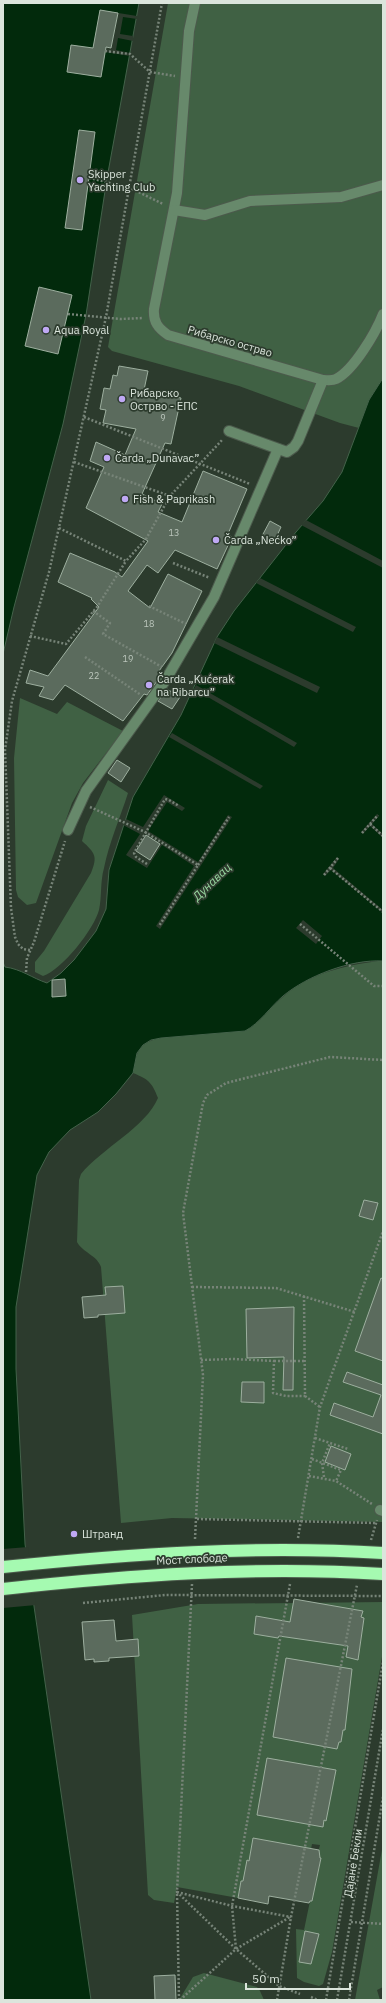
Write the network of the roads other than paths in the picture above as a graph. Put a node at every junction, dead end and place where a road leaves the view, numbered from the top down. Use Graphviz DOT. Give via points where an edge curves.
graph roads {
  1 [pos="195,3"];
  2 [pos="383,185"];
  3 [pos="174,210"];
  4 [pos="383,314"];
  5 [pos="323,380"];
  6 [pos="230,431"];
  7 [pos="278,449"];
  8 [pos="68,830"];
  9 [pos="383,1552"];
  10 [pos="3,1567"];
  11 [pos="383,1574"];
  12 [pos="3,1589"];
  1 -- 3 [label="street" via="189,31"];
  2 -- 3 [label="street" via="341,197 250,201 205,215"];
  3 -- 5 [label="street, Рибарско острво" via="154,318 158,328 168,336"];
  4 -- 5 [label="street" via="376,331 352,365 335,380"];
  5 -- 7 [label="street" via="294,447 287,452"];
  6 -- 7 [label="street"];
  7 -- 8 [label="street" via="220,583 196,629 171,673 86,791"];
  9 -- 10 [label="highway, Мост слободе, bridge" via="273,1549 194,1551"];
  11 -- 12 [label="highway, Мост слободе, bridge" via="273,1570 196,1572"];
}
